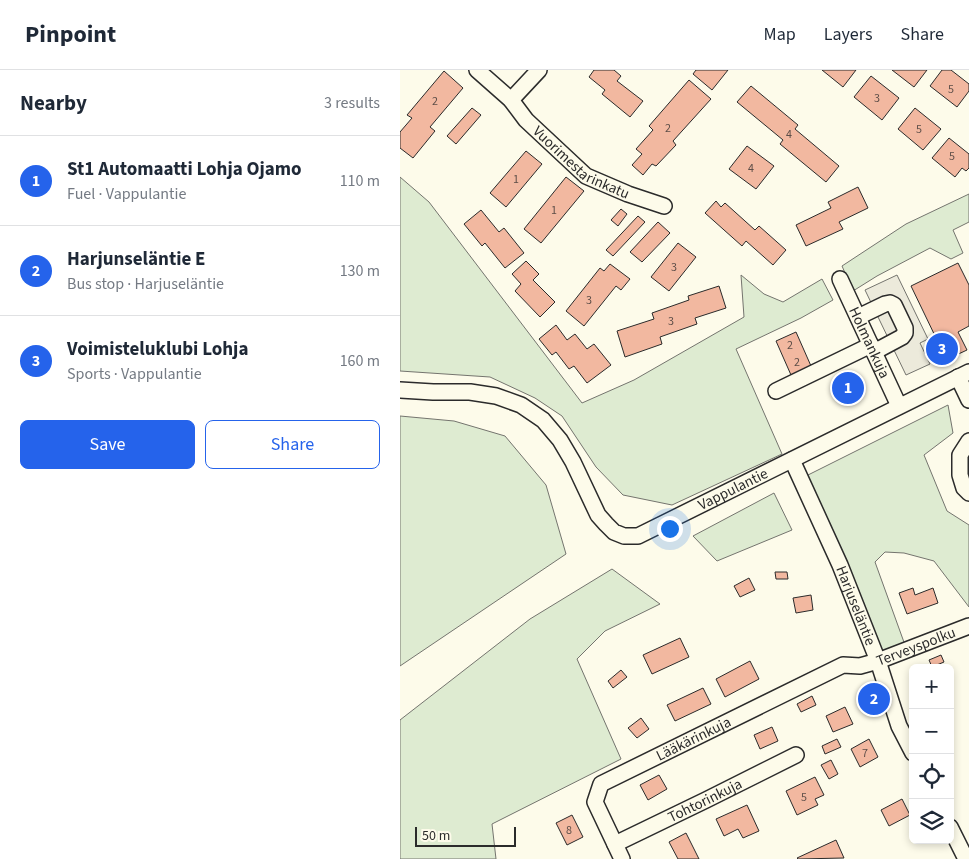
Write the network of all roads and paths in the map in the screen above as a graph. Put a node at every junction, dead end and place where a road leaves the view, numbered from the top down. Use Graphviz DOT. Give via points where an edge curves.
graph roads {
  1 [pos="477,70"];
  2 [pos="539,70"];
  3 [pos="511,100"];
  4 [pos="664,206"];
  5 [pos="840,278"];
  6 [pos="858,317"];
  7 [pos="872,348"];
  8 [pos="964,374"];
  9 [pos="400,390"];
  10 [pos="776,391"];
  11 [pos="969,400"];
  12 [pos="900,406"];
  13 [pos="969,441"];
  14 [pos="792,460"];
  15 [pos="969,493"];
  16 [pos="969,626"];
  17 [pos="878,662"];
  18 [pos="860,666"];
  19 [pos="909,745"];
  20 [pos="796,755"];
  21 [pos="954,835"];
  22 [pos="615,844"];
  23 [pos="622,859"];
  24 [pos="966,859"];
  1 -- 3 [label="street, Vuorimestarinkatu"];
  2 -- 3 [label="street"];
  3 -- 4 [label="street, Vuorimestarinkatu" via="526,120 586,176"];
  5 -- 6 [label="street, Holmankuja"];
  6 -- 7 [label="street, Holmankuja"];
  6 -- 7 [label="street" via="890,303 905,328 902,337"];
  7 -- 10 [label="street"];
  7 -- 12 [label="street, Holmankuja"];
  8 -- 11 [label="street"];
  8 -- 12 [label="street, Vappulantie"];
  9 -- 14 [label="street, Vappulantie" via="470,392 522,405 543,420 560,440 598,515 614,532 624,536 638,536"];
  12 -- 14 [label="street, Vappulantie"];
  13 -- 15 [label="street" via="960,455 960,475"];
  14 -- 17 [label="street, Harjuseläntie" via="840,565"];
  16 -- 17 [label="street, Terveyspolku"];
  17 -- 18 [label="street, Terveyspolku"];
  17 -- 19 [label="street, Harjuseläntie" via="899,726"];
  18 -- 22 [label="street, Lääkärinkuja" via="843,665 601,784 595,802"];
  20 -- 22 [label="street, Tohtorinkuja"];
  21 -- 24 [label="street"];
  22 -- 23 [label="street, Lääkärinkuja"];
}
